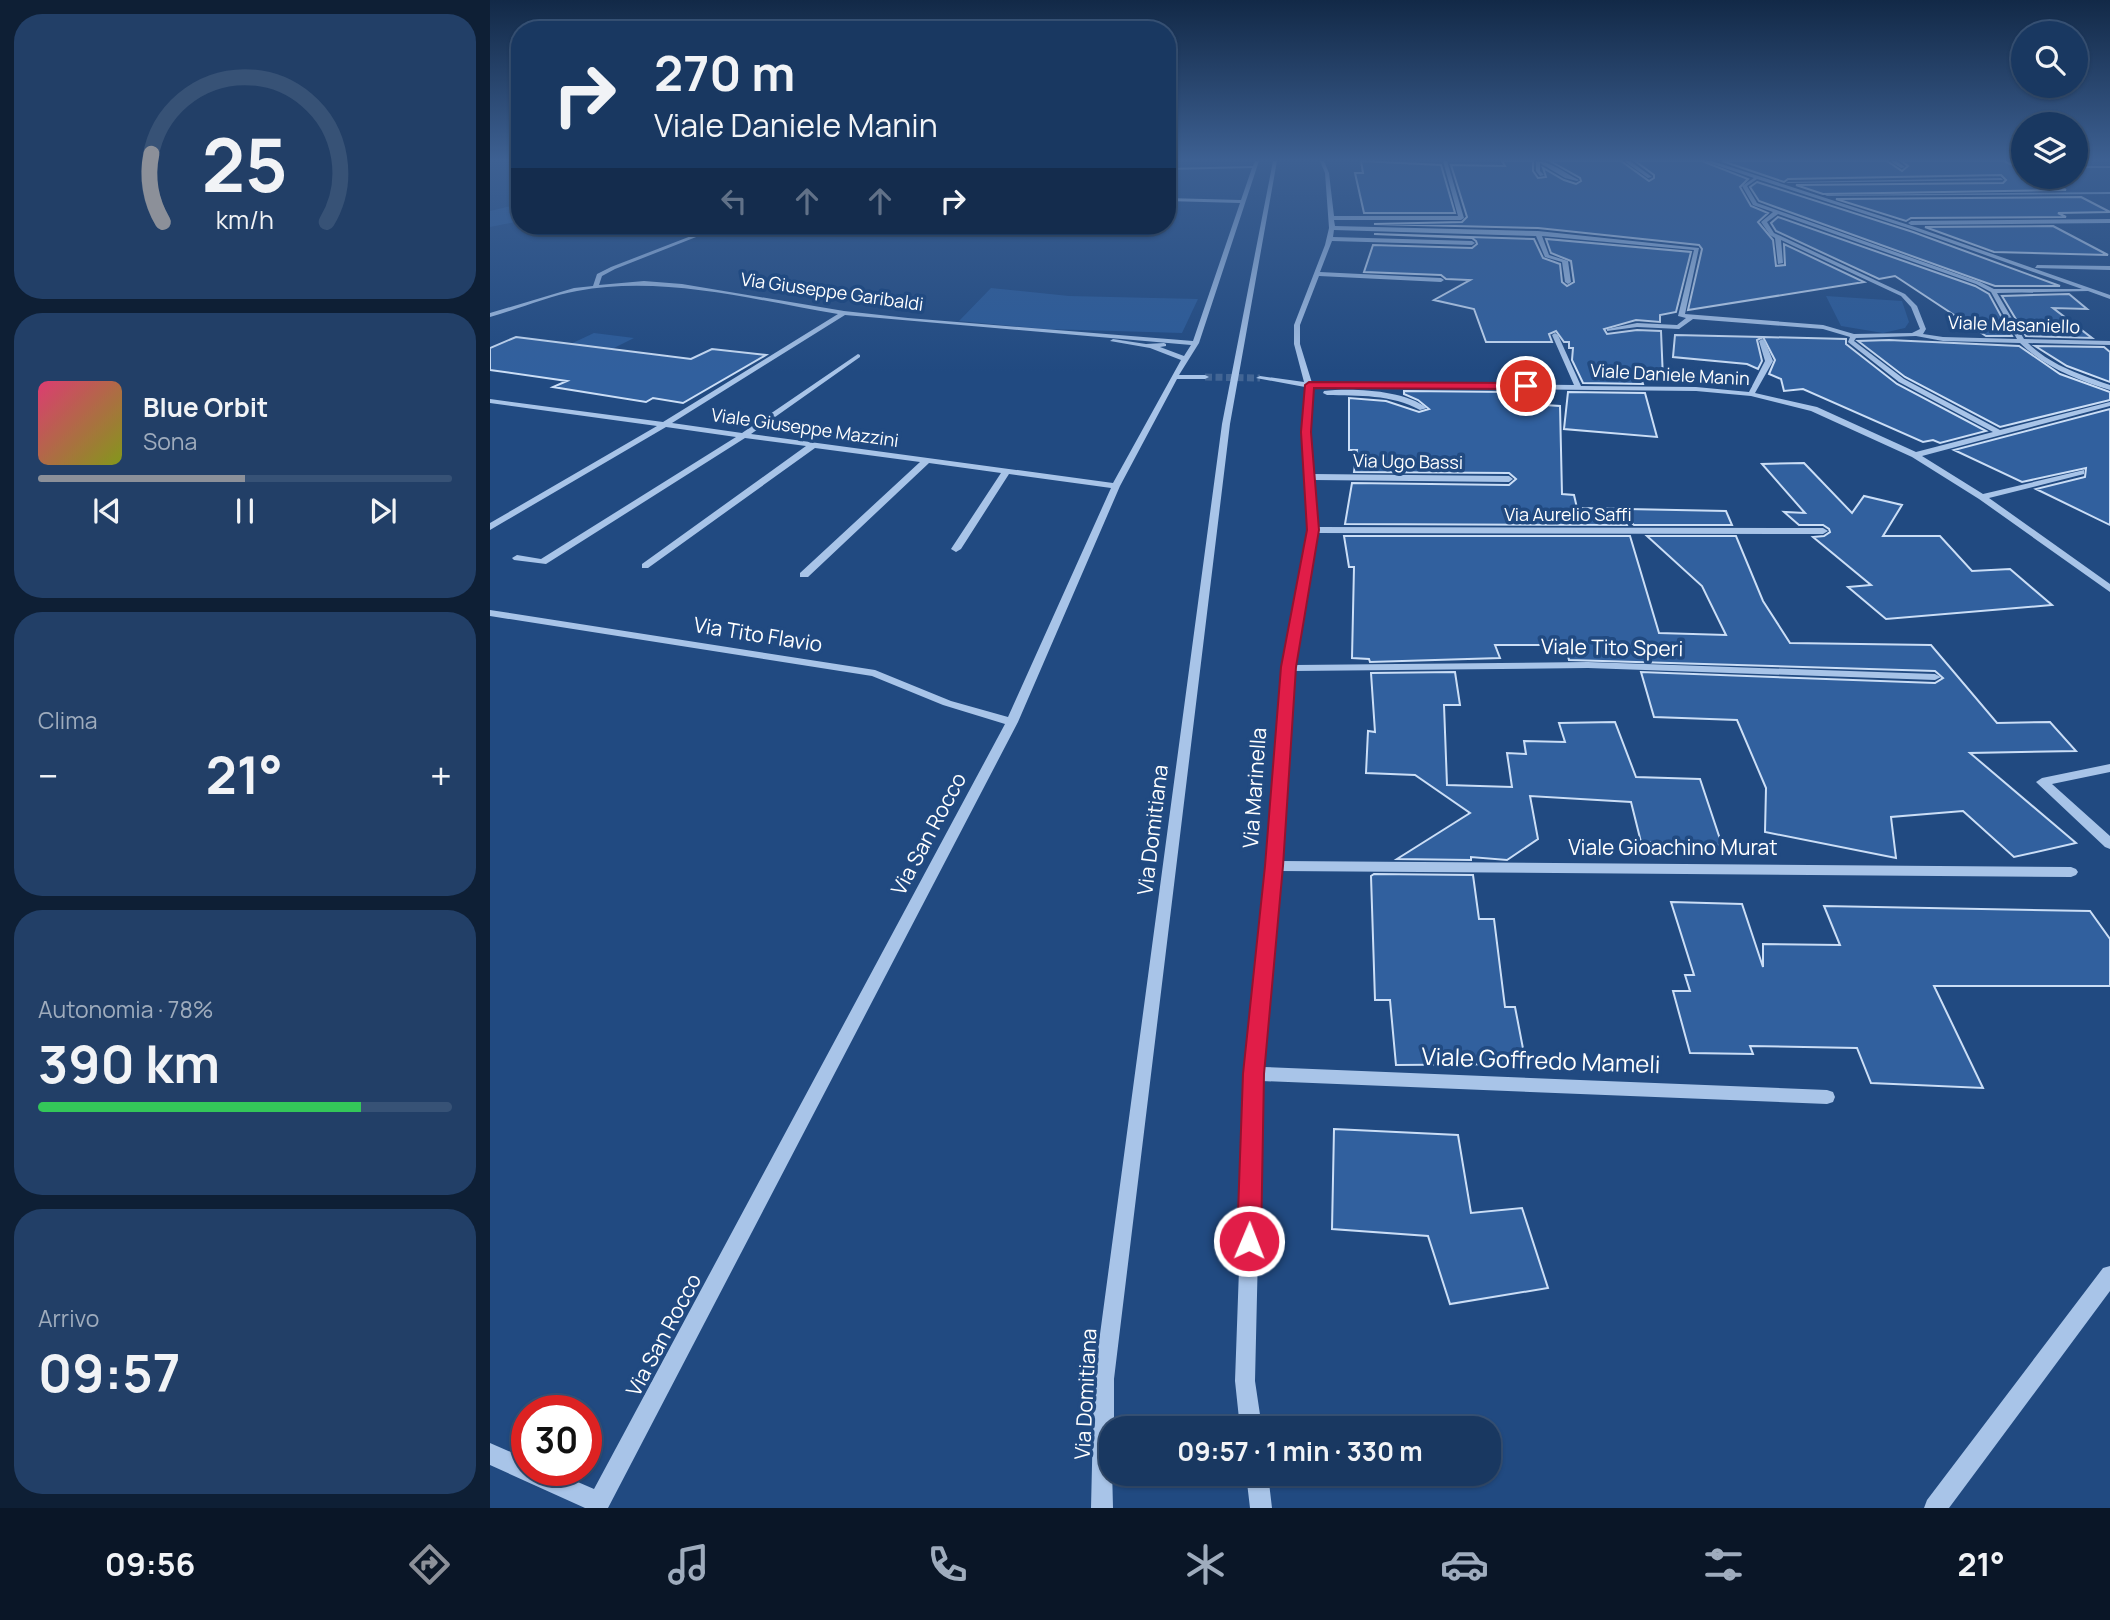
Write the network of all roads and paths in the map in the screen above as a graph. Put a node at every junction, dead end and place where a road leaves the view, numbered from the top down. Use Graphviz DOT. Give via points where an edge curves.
graph roads {
  1 [pos="1233,231"];
  2 [pos="1262,231"];
  3 [pos="1771,231"];
  4 [pos="1834,231"];
  5 [pos="1923,231"];
  6 [pos="1331,233"];
  7 [pos="1538,233"];
  8 [pos="695,235"];
  9 [pos="1779,237"];
  10 [pos="1472,243"];
  11 [pos="1780,263"];
  12 [pos="2026,267"];
  13 [pos="2110,268"];
  14 [pos="1317,274"];
  15 [pos="2094,276"];
  16 [pos="2054,277"];
  17 [pos="1441,280"];
  18 [pos="1568,282"];
  19 [pos="596,286"];
  20 [pos="2092,290"];
  21 [pos="1993,291"];
  22 [pos="2110,296"];
  23 [pos="844,313"];
  24 [pos="490,315"];
  25 [pos="1690,318"];
  26 [pos="1609,330"];
  27 [pos="1090,335"];
  28 [pos="1555,335"];
  29 [pos="1918,335"];
  30 [pos="1854,336"];
  31 [pos="1762,341"];
  32 [pos="2022,341"];
  33 [pos="1196,343"];
  34 [pos="2110,343"];
  35 [pos="1146,346"];
  36 [pos="858,356"];
  37 [pos="1185,359"];
  38 [pos="1174,377"];
  39 [pos="1205,377"];
  40 [pos="1260,378"];
  41 [pos="1578,387"];
  42 [pos="1309,388"];
  43 [pos="2110,388"];
  44 [pos="1751,394"];
  45 [pos="490,401"];
  46 [pos="2110,404"];
  47 [pos="1423,408"];
  48 [pos="666,424"];
  49 [pos="1997,431"];
  50 [pos="744,435"];
  51 [pos="813,445"];
  52 [pos="1915,454"];
  53 [pos="926,461"];
  54 [pos="1006,472"];
  55 [pos="2081,472"];
  56 [pos="1307,477"];
  57 [pos="1509,479"];
  58 [pos="1116,486"];
  59 [pos="1982,497"];
  60 [pos="490,527"];
  61 [pos="1313,530"];
  62 [pos="1823,531"];
  63 [pos="956,549"];
  64 [pos="517,558"];
  65 [pos="645,566"];
  66 [pos="804,575"];
  67 [pos="2110,589"];
  68 [pos="490,613"];
  69 [pos="1289,667"];
  70 [pos="1935,677"];
  71 [pos="1013,722"];
  72 [pos="2110,768"];
  73 [pos="2110,844"];
  74 [pos="1274,866"];
  75 [pos="2071,872"];
  76 [pos="1254,1074"];
  77 [pos="1827,1097"];
  78 [pos="2110,1275"];
  79 [pos="1249,1416"];
  80 [pos="490,1454"];
  81 [pos="1258,1486"];
  82 [pos="597,1506"];
  83 [pos="1102,1508"];
  84 [pos="1261,1508"];
  85 [pos="1934,1508"];
  1 -- 33 [label="street, Via San Rocco"];
  2 -- 83 [label="street, Via Domitiana" via="1224,438 1104,1379"];
  3 -- 9 [label="street"];
  4 -- 21 [label="street"];
  5 -- 12 [label="street"];
  6 -- 7 [label="street"];
  6 -- 10 [label="street"];
  6 -- 14 [label="street, Via Marinella"];
  7 -- 18 [label="street" via="1547,256 1565,261"];
  7 -- 25 [label="street" via="1697,249 1680,314"];
  8 -- 19 [label="street" via="612,268 599,275"];
  9 -- 11 [label="street"];
  9 -- 29 [label="street" via="1903,295 1914,306 1923,329"];
  12 -- 13 [label="street"];
  12 -- 16 [label="street"];
  14 -- 17 [label="street"];
  14 -- 42 [label="street, Via Marinella" via="1297,325 1297,344"];
  15 -- 16 [label="street"];
  16 -- 20 [label="street"];
  19 -- 23 [label="street, Via Giuseppe Garibaldi" via="682,286"];
  19 -- 24 [label="street, Via Giuseppe Garibaldi"];
  20 -- 21 [label="street"];
  20 -- 22 [label="street"];
  21 -- 32 [label="street"];
  23 -- 27 [label="street, Via Giuseppe Garibaldi"];
  23 -- 48 [label="street"];
  25 -- 26 [label="street, Viale Masaniello" via="1679,327 1637,325"];
  25 -- 30 [label="street, Viale Masaniello" via="1823,327"];
  27 -- 33 [label="street, Via Giuseppe Garibaldi"];
  27 -- 35 [label="street, Via Giuseppe Garibaldi"];
  28 -- 41 [label="street"];
  29 -- 30 [label="street, Viale Masaniello"];
  29 -- 32 [label="street, Viale Masaniello"];
  30 -- 49 [label="street" via="1850,341 1881,367"];
  31 -- 44 [label="street" via="1769,361"];
  32 -- 34 [label="street, Viale Masaniello"];
  32 -- 43 [label="street" via="2051,364"];
  33 -- 35 [label="street, Via Giuseppe Garibaldi"];
  33 -- 37 [label="street, Via San Rocco"];
  35 -- 37 [label="street, Via Giuseppe Garibaldi"];
  36 -- 50 [label="street"];
  37 -- 38 [label="street, Via San Rocco"];
  38 -- 39 [label="street"];
  38 -- 58 [label="street, Via San Rocco"];
  40 -- 42 [label="street, Viale Daniele Manin"];
  41 -- 42 [label="street, Viale Daniele Manin"];
  41 -- 44 [label="street, Viale Daniele Manin"];
  42 -- 47 [label="street" via="1385,396"];
  42 -- 56 [label="street, Via Marinella"];
  44 -- 52 [label="street, Viale Daniele Manin" via="1814,409"];
  45 -- 48 [label="street, Viale Giuseppe Mazzini"];
  46 -- 49 [label="street"];
  48 -- 50 [label="street, Viale Giuseppe Mazzini"];
  48 -- 60 [label="street"];
  49 -- 52 [label="street"];
  50 -- 51 [label="street, Viale Giuseppe Mazzini"];
  50 -- 64 [label="street" via="543,562"];
  51 -- 53 [label="street, Viale Giuseppe Mazzini"];
  51 -- 65 [label="street"];
  52 -- 59 [label="street, Viale Daniele Manin"];
  53 -- 54 [label="street, Viale Giuseppe Mazzini"];
  53 -- 66 [label="street"];
  54 -- 58 [label="street, Viale Giuseppe Mazzini"];
  54 -- 63 [label="street"];
  55 -- 59 [label="street"];
  56 -- 57 [label="street, Via Ugo Bassi"];
  56 -- 61 [label="street, Via Marinella"];
  58 -- 71 [label="street, Via San Rocco"];
  59 -- 67 [label="street, Viale Daniele Manin"];
  61 -- 62 [label="street, Via Aurelio Saffi"];
  61 -- 69 [label="street, Via Marinella"];
  68 -- 71 [label="street, Via Tito Flavio" via="875,673 947,703"];
  69 -- 70 [label="street, Viale Tito Speri" via="1588,665"];
  69 -- 74 [label="street, Via Marinella"];
  71 -- 82 [label="street, Via San Rocco"];
  72 -- 73 [label="street" via="2042,782"];
  74 -- 75 [label="street, Viale Gioachino Murat"];
  74 -- 76 [label="street, Via Marinella"];
  76 -- 77 [label="street, Viale Goffredo Mameli"];
  76 -- 79 [label="street, Via Marinella" via="1245,1381"];
  78 -- 85 [label="street"];
  80 -- 82 [label="street"];
  81 -- 84 [label="street"];
}
